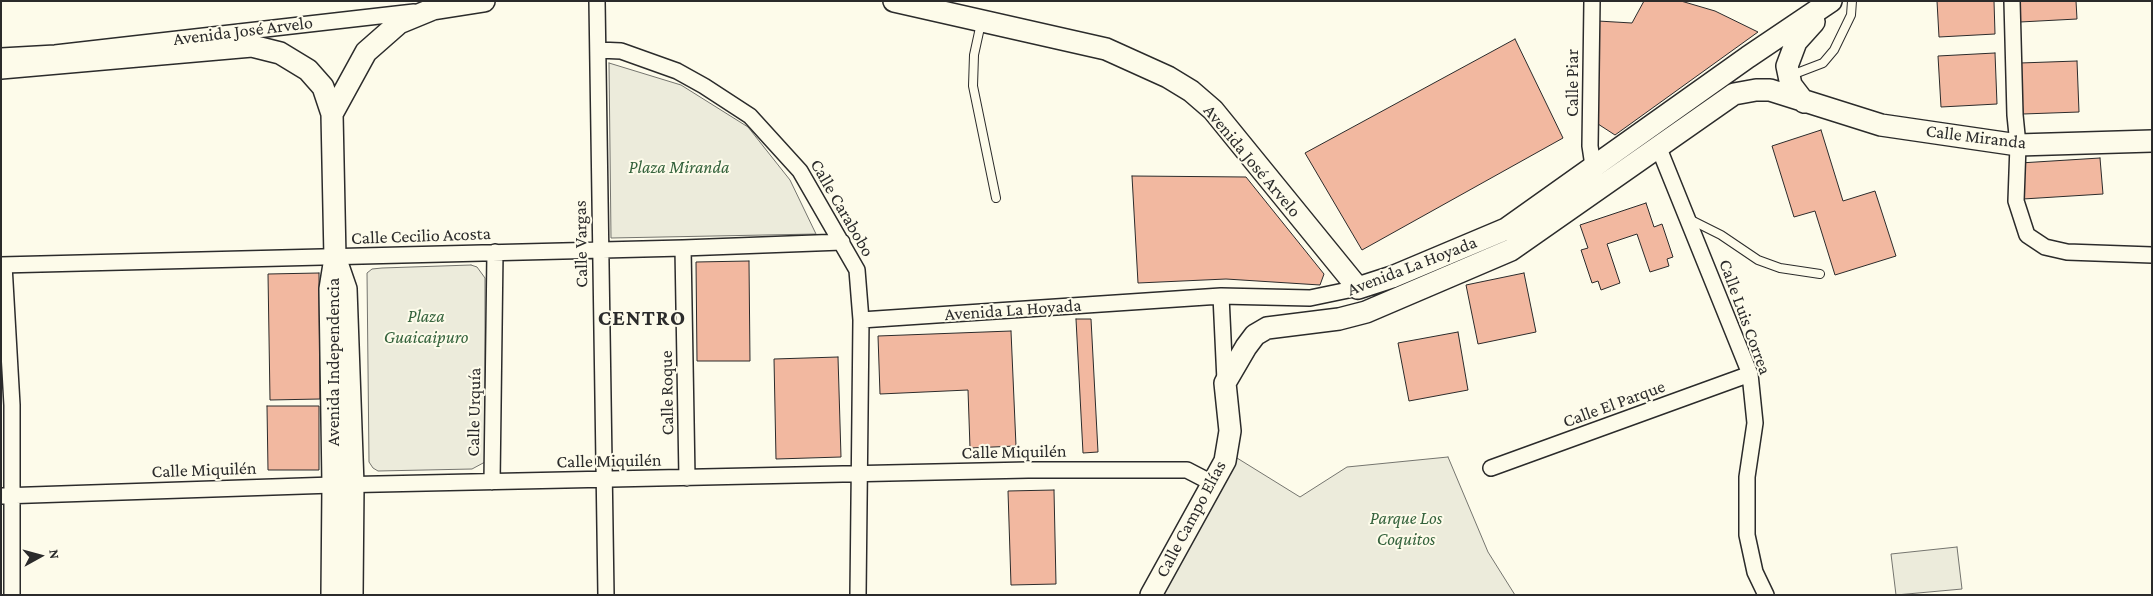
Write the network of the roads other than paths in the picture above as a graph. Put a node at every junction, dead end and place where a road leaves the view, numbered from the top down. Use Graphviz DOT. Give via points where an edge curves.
graph roads {
  1 [pos="484,1"];
  2 [pos="894,1"];
  3 [pos="1592,1"];
  4 [pos="1833,1"];
  5 [pos="1852,1"];
  6 [pos="2012,1"];
  7 [pos="597,5"];
  8 [pos="433,9"];
  9 [pos="982,21"];
  10 [pos="598,50"];
  11 [pos="1,56"];
  12 [pos="1,68"];
  13 [pos="1788,76"];
  14 [pos="1804,102"];
  15 [pos="332,114"];
  16 [pos="2152,141"];
  17 [pos="2018,145"];
  18 [pos="1658,146"];
  19 [pos="1593,166"];
  20 [pos="996,198"];
  21 [pos="1687,218"];
  22 [pos="842,242"];
  23 [pos="683,248"];
  24 [pos="600,250"];
  25 [pos="495,252"];
  26 [pos="2152,255"];
  27 [pos="335,258"];
  28 [pos="3,265"];
  29 [pos="1820,274"];
  30 [pos="1358,288"];
  31 [pos="1221,296"];
  32 [pos="861,320"];
  33 [pos="1750,374"];
  34 [pos="1225,383"];
  35 [pos="1491,468"];
  36 [pos="860,474"];
  37 [pos="687,478"];
  38 [pos="604,480"];
  39 [pos="492,482"];
  40 [pos="1214,484"];
  41 [pos="343,485"];
  42 [pos="7,496"];
  43 [pos="12,595"];
  44 [pos="332,595"];
  45 [pos="352,595"];
  46 [pos="606,595"];
  47 [pos="858,595"];
  48 [pos="1151,595"];
  49 [pos="1766,595"];
  1 -- 8 [label="street, Avenida José Arvelo"];
  2 -- 9 [label="street, Avenida José Arvelo"];
  3 -- 19 [label="street, Calle Piar" via="1590,146"];
  4 -- 13 [label="street" via="1796,42 1787,66"];
  4 -- 19 [label="street, Avenida La Hoyada"];
  5 -- 13 [label="lane" via="1851,15 1834,50 1823,63"];
  6 -- 17 [label="street"];
  7 -- 10 [label="street, Calle Vargas"];
  8 -- 11 [label="street, Avenida José Arvelo" via="54,53"];
  8 -- 15 [label="street" via="399,23 366,52"];
  9 -- 20 [label="lane" via="974,55 973,86"];
  9 -- 30 [label="street, Avenida José Arvelo" via="1106,49 1191,91 1214,110"];
  10 -- 22 [label="street, Calle Carabobo" via="621,51 678,71 750,116 800,171"];
  10 -- 24 [label="street, Calle Vargas"];
  12 -- 15 [label="street, Avenida José Arvelo" via="252,46 280,53 308,70 323,88"];
  13 -- 14 [label="street" via="1791,86"];
  14 -- 17 [label="street, Calle Miranda" via="1881,126"];
  14 -- 18 [label="street, Avenida La Hoyada" via="1770,90 1743,91"];
  15 -- 27 [label="street, Avenida Independencia"];
  16 -- 17 [label="street, Calle Miranda"];
  17 -- 26 [label="street" via="2016,200 2027,235 2045,247 2067,252"];
  18 -- 21 [label="street, Calle Luis Correa"];
  18 -- 34 [label="street, Avenida La Hoyada" via="1511,250 1366,312 1339,319 1267,328 1255,335"];
  19 -- 30 [label="street, Avenida La Hoyada" via="1506,229"];
  21 -- 29 [label="lane" via="1721,235 1758,260 1780,268"];
  21 -- 33 [label="street, Calle Luis Correa"];
  22 -- 23 [label="street, Calle Cecilio Acosta"];
  22 -- 32 [label="street, Calle Carabobo" via="857,270"];
  23 -- 24 [label="street, Calle Cecilio Acosta"];
  23 -- 37 [label="street, Calle Roque"];
  24 -- 25 [label="street, Calle Cecilio Acosta"];
  24 -- 38 [label="street, Calle Vargas"];
  25 -- 27 [label="street, Calle Cecilio Acosta"];
  25 -- 39 [label="street, Calle Urquía"];
  27 -- 28 [label="street, Calle Cecilio Acosta"];
  27 -- 41 [label="street, Avenida Independencia" via="346,289"];
  28 -- 42 [label="street" via="12,405"];
  30 -- 31 [label="street, Avenida La Hoyada" via="1310,298"];
  31 -- 32 [label="street, Avenida La Hoyada"];
  31 -- 34 [label="street"];
  32 -- 36 [label="street, Calle Carabobo"];
  33 -- 35 [label="street, Calle El Parque"];
  33 -- 49 [label="street, Calle Luis Correa" via="1755,423 1747,477 1747,535 1755,572"];
  34 -- 40 [label="street, Calle Campo Elías" via="1230,431 1225,461"];
  36 -- 37 [label="street, Calle Miquilén"];
  36 -- 40 [label="street, Calle Miquilén" via="1187,470"];
  36 -- 47 [label="street, Calle Carabobo"];
  37 -- 38 [label="street, Calle Miquilén"];
  38 -- 39 [label="street, Calle Miquilén"];
  38 -- 46 [label="street, Calle Vargas"];
  39 -- 41 [label="street, Calle Miquilén"];
  40 -- 48 [label="street, Calle Campo Elías"];
  41 -- 42 [label="street, Calle Miquilén"];
  41 -- 44 [label="street, Avenida Independencia"];
  41 -- 45 [label="street, Avenida Independencia"];
  42 -- 43 [label="street"];
}
